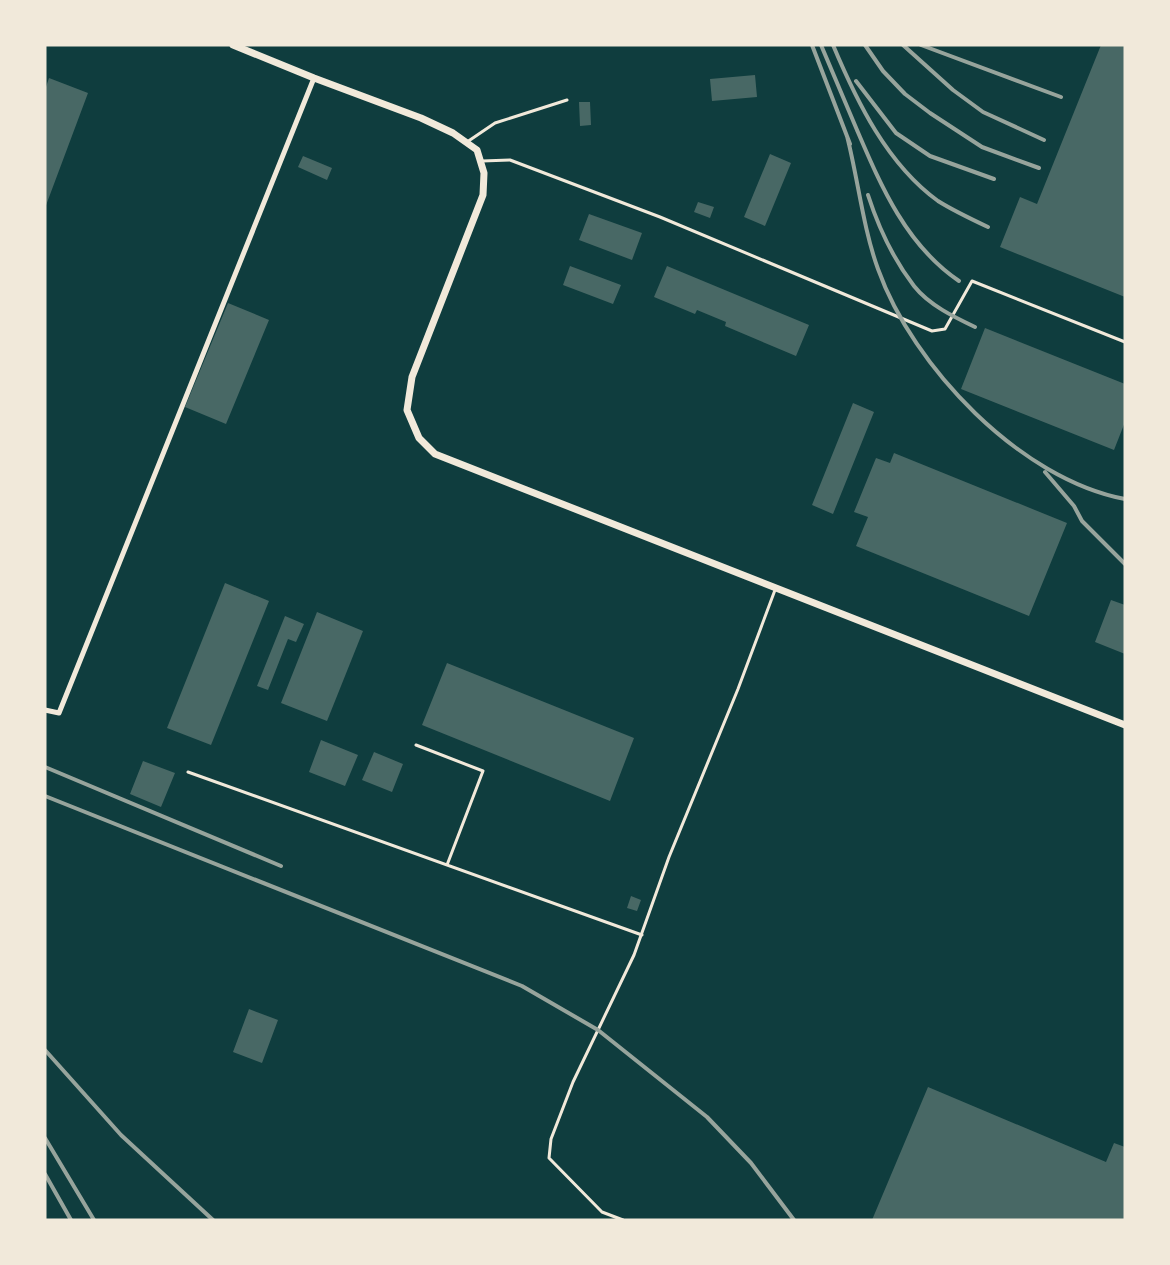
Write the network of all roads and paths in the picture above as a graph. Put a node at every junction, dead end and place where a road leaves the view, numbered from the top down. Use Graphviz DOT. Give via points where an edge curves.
graph roads {
  1 [pos="233,45"];
  2 [pos="314,78"];
  3 [pos="567,99"];
  4 [pos="466,143"];
  5 [pos="480,162"];
  6 [pos="1125,342"];
  7 [pos="776,588"];
  8 [pos="45,710"];
  9 [pos="1125,725"];
  10 [pos="416,745"];
  11 [pos="188,772"];
  12 [pos="447,865"];
  13 [pos="642,935"];
  14 [pos="623,1220"];
  1 -- 2 [label="street"];
  2 -- 4 [label="street" via="421,118"];
  2 -- 8 [label="street" via="59,713"];
  3 -- 4 [label="lane" via="495,123"];
  4 -- 5 [label="street" via="477,150"];
  5 -- 6 [label="lane" via="510,160 660,217 932,331 945,329 972,281"];
  5 -- 7 [label="street" via="483,195 412,377 407,410 419,438 435,454"];
  7 -- 9 [label="street"];
  7 -- 13 [label="lane"];
  10 -- 12 [label="lane" via="483,771"];
  11 -- 12 [label="lane"];
  12 -- 13 [label="lane"];
  13 -- 14 [label="lane" via="573,1082 551,1139 549,1158 602,1212"];
}
